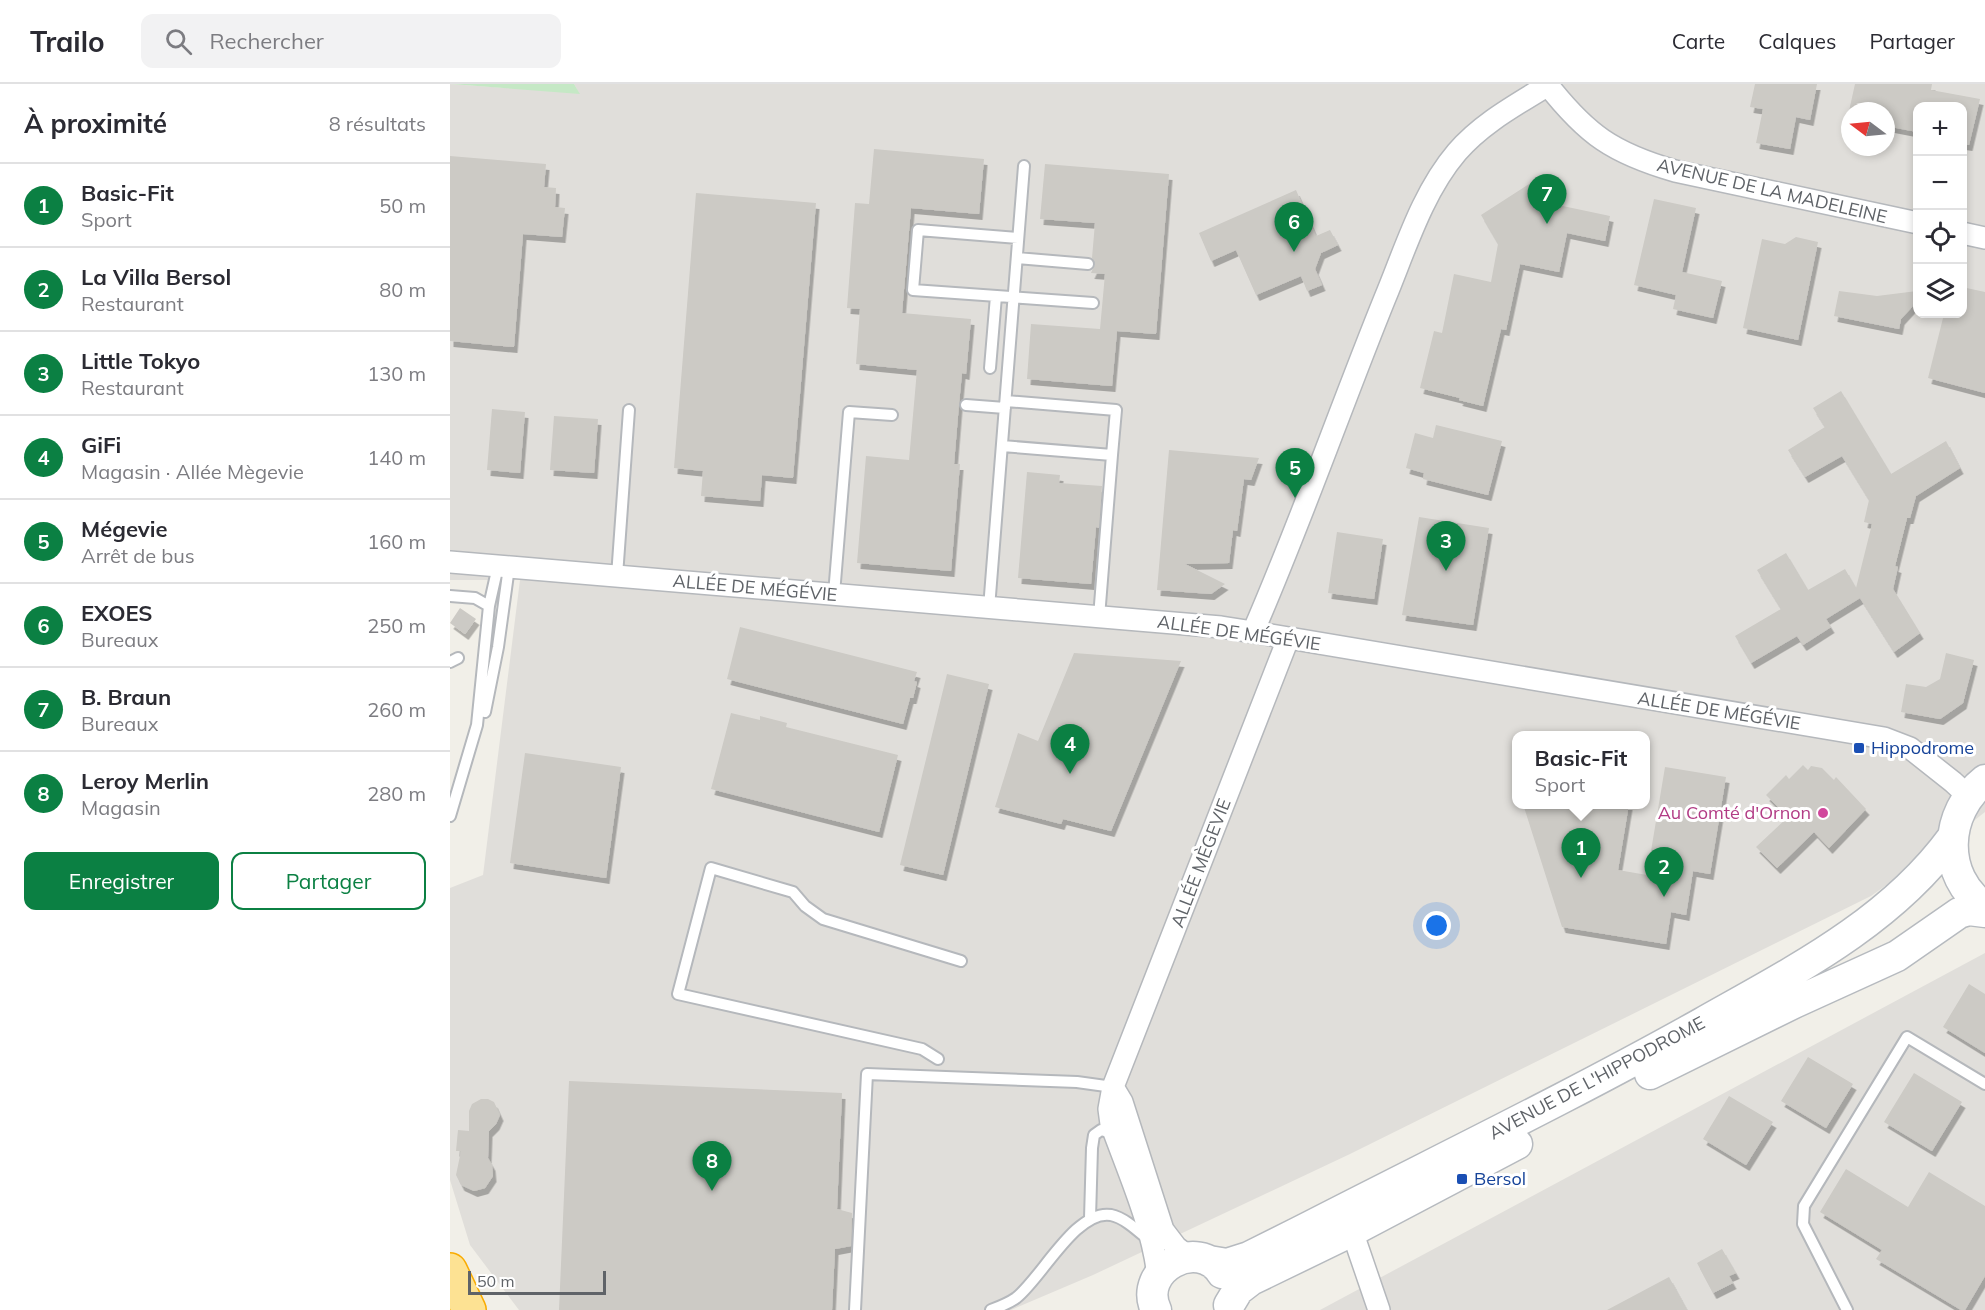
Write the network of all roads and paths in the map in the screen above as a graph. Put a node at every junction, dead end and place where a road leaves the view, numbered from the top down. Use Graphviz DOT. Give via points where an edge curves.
graph roads {
  1 [pos="1548,85"];
  2 [pos="1024,166"];
  3 [pos="1913,222"];
  4 [pos="1967,234"];
  5 [pos="1018,238"];
  6 [pos="1985,238"];
  7 [pos="1017,258"];
  8 [pos="1088,264"];
  9 [pos="996,296"];
  10 [pos="1014,297"];
  11 [pos="1093,303"];
  12 [pos="990,368"];
  13 [pos="966,405"];
  14 [pos="1005,405"];
  15 [pos="629,410"];
  16 [pos="892,415"];
  17 [pos="1002,446"];
  18 [pos="1112,455"];
  19 [pos="450,562"];
  20 [pos="503,567"];
  21 [pos="617,576"];
  22 [pos="834,594"];
  23 [pos="450,597"];
  24 [pos="489,606"];
  25 [pos="989,608"];
  26 [pos="1099,617"];
  27 [pos="1253,632"];
  28 [pos="1288,639"];
  29 [pos="477,725"];
  30 [pos="1976,788"];
  31 [pos="450,816"];
  32 [pos="1952,838"];
  33 [pos="1985,907"];
  34 [pos="1985,912"];
  35 [pos="961,960"];
  36 [pos="938,1059"];
  37 [pos="1985,1084"];
  38 [pos="1113,1087"];
  39 [pos="1115,1134"];
  40 [pos="1090,1218"];
  41 [pos="1352,1231"];
  42 [pos="1152,1243"];
  43 [pos="1199,1259"];
  44 [pos="450,1270"];
  45 [pos="1150,1297"];
  46 [pos="1228,1307"];
  47 [pos="469,1310"];
  48 [pos="855,1310"];
  49 [pos="991,1310"];
  50 [pos="1379,1310"];
  51 [pos="1847,1310"];
  1 -- 3 [label="street, AVENUE DE LA MADELEINE" via="1591,132 1612,147 1649,163"];
  1 -- 27 [label="street" via="1473,136 1456,153 1427,199"];
  2 -- 5 [label="lane"];
  4 -- 6 [label="street"];
  5 -- 7 [label="lane"];
  5 -- 9 [label="lane" via="918,230 913,290"];
  7 -- 8 [label="lane"];
  7 -- 10 [label="lane"];
  9 -- 10 [label="lane"];
  9 -- 12 [label="lane"];
  10 -- 11 [label="lane"];
  10 -- 14 [label="lane"];
  13 -- 14 [label="lane"];
  14 -- 17 [label="lane"];
  14 -- 18 [label="lane" via="1116,410"];
  15 -- 21 [label="lane"];
  16 -- 22 [label="lane" via="849,412"];
  17 -- 18 [label="lane"];
  17 -- 25 [label="lane"];
  18 -- 26 [label="lane"];
  19 -- 20 [label="street, ALLÉE DE MÉGÉVIE"];
  20 -- 21 [label="street, ALLÉE DE MÉGÉVIE"];
  20 -- 24 [label="lane"];
  20 -- 29 [label="lane" via="486,710"];
  21 -- 22 [label="street, ALLÉE DE MÉGÉVIE"];
  22 -- 25 [label="street, ALLÉE DE MÉGÉVIE"];
  23 -- 24 [label="lane" via="475,598"];
  24 -- 29 [label="lane"];
  25 -- 26 [label="street, ALLÉE DE MÉGÉVIE"];
  26 -- 27 [label="street, ALLÉE DE MÉGÉVIE"];
  27 -- 28 [label="street, ALLÉE DE MÉGÉVIE"];
  28 -- 30 [label="street, ALLÉE DE MÉGÉVIE" via="1884,738 1910,748 1953,782"];
  28 -- 38 [label="street, ALLÉE MÈGEVIE"];
  29 -- 31 [label="lane"];
  30 -- 32 [label="main road" via="1955,823"];
  32 -- 33 [label="main road" via="1962,882"];
  32 -- 43 [label="main road, AVENUE DE L'HIPPODROME" via="1935,862 1878,916 1779,979 1636,1060 1249,1257 1227,1263"];
  34 -- 41 [label="main road, AVENUE DE L'HIPPODROME" via="1959,913 1897,956 1641,1078"];
  35 -- 36 [label="lane" via="823,919 793,892 711,868 678,994 922,1049"];
  37 -- 51 [label="lane" via="1907,1037 1804,1206 1803,1224"];
  38 -- 39 [label="street, ALLÉE MÈGEVIE" via="1109,1108"];
  38 -- 43 [label="street" via="1122,1102 1163,1230 1176,1247"];
  38 -- 48 [label="lane" via="1077,1082 867,1074"];
  39 -- 40 [label="lane" via="1101,1130 1094,1135"];
  39 -- 42 [label="street, ALLÉE MÈGEVIE"];
  40 -- 42 [label="lane" via="1110,1215 1124,1220"];
  40 -- 49 [label="lane" via="1016,1298"];
  41 -- 46 [label="main road, AVENUE DE L'HIPPODROME" via="1251,1280 1238,1290"];
  41 -- 50 [label="street"];
  42 -- 45 [label="street, ALLÉE MÈGEVIE"];
  43 -- 45 [label="main road" via="1169,1264"];
  43 -- 46 [label="main road" via="1220,1269 1227,1280"];
  44 -- 47 [label="highway"];
}
